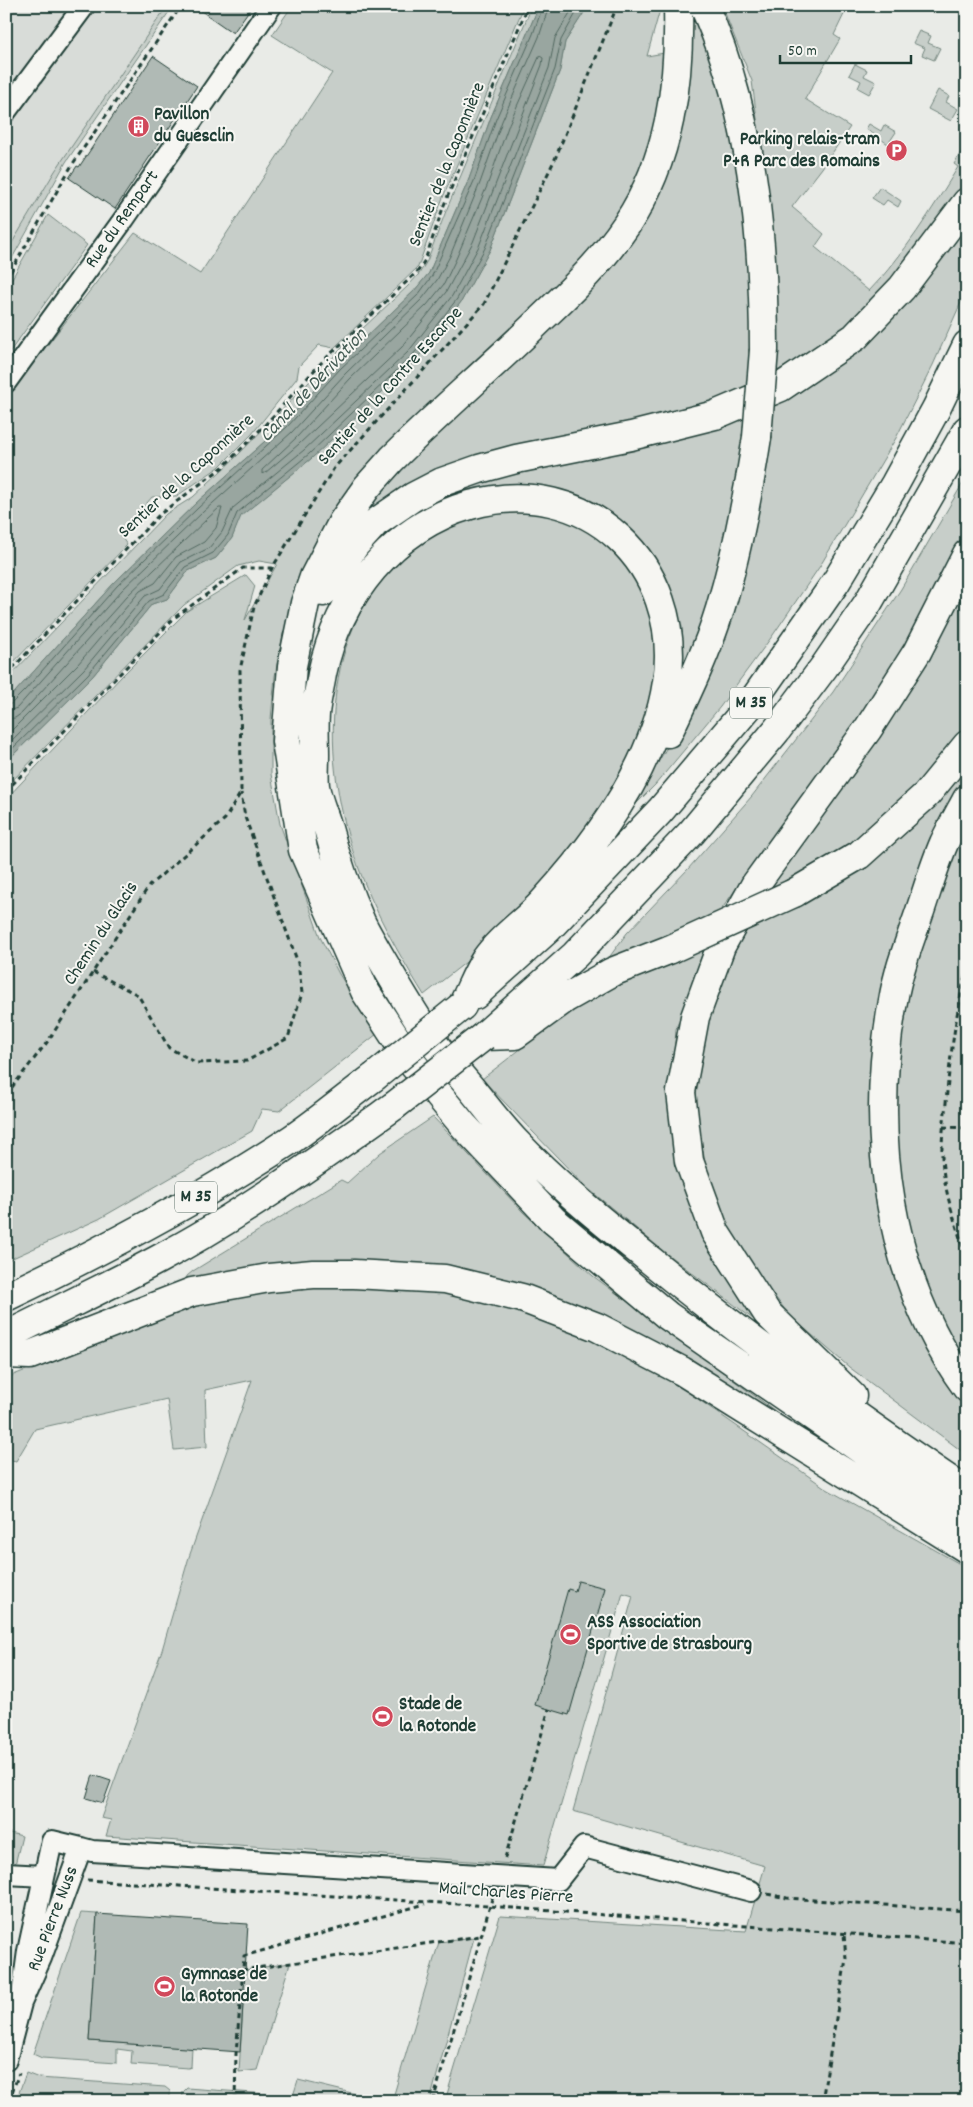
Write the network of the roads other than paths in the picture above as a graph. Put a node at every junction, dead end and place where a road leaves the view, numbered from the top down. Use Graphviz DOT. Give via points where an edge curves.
graph roads {
  1 [pos="84,6"];
  2 [pos="271,6"];
  3 [pos="678,6"];
  4 [pos="704,6"];
  5 [pos="6,111"];
  6 [pos="967,202"];
  7 [pos="967,345"];
  8 [pos="6,382"];
  9 [pos="967,430"];
  10 [pos="967,554"];
  11 [pos="299,638"];
  12 [pos="967,745"];
  13 [pos="639,769"];
  14 [pos="967,799"];
  15 [pos="462,1006"];
  16 [pos="484,1036"];
  17 [pos="6,1297"];
  18 [pos="6,1336"];
  19 [pos="6,1354"];
  20 [pos="967,1388"];
  21 [pos="912,1455"];
  22 [pos="967,1492"];
  23 [pos="967,1523"];
  24 [pos="967,1549"];
  25 [pos="81,1848"];
  26 [pos="6,1874"];
  27 [pos="44,1876"];
  28 [pos="751,1891"];
  29 [pos="21,2003"];
  30 [pos="6,2060"];
  1 -- 5 [label="street"];
  2 -- 8 [label="street, Rue du Rempart" via="124,219"];
  3 -- 11 [label="highway" via="678,58 670,122 644,194 628,223 579,284 412,438 368,487 343,521 314,577 305,603"];
  4 -- 13 [label="highway, bridge" via="729,72 752,180 761,260 764,350 757,437 740,534 720,611 694,680 663,744"];
  6 -- 11 [label="highway" via="902,288 855,337 781,387 715,415 479,469 442,482 396,508 375,523 355,544 336,571"];
  7 -- 15 [label="highway, M 35" via="895,484 841,574 750,705 660,811 548,929"];
  9 -- 16 [label="highway, M 35" via="868,603 776,731 692,832 575,955"];
  10 -- 21 [label="highway" via="917,652 868,729 755,885 721,946 696,1017 681,1092 689,1161 715,1232 767,1314"];
  11 -- 23 [label="highway" via="292,666 286,741 303,850 365,990 412,1063 464,1126 553,1220 668,1316"];
  12 -- 16 [label="highway, bridge" via="926,795 859,855 794,893 612,972 566,998 515,1035"];
  13 -- 15 [label="highway" via="622,800 578,860 543,903 486,959"];
  13 -- 21 [label="highway" via="664,701 669,654 663,611 656,590 637,556 602,523 556,502 516,498 494,500 448,512 424,524 402,539 360,584 333,635 324,663 315,712 315,785 336,858 362,925 399,989 434,1044 512,1139 576,1199 756,1345"];
  14 -- 20 [label="highway" via="944,844 903,958 885,1056 883,1108 887,1180 897,1232 917,1299 952,1368"];
  15 -- 17 [label="highway, M 35, bridge" via="293,1138 135,1233"];
  16 -- 18 [label="highway, M 35, bridge" via="312,1165 218,1225 160,1259"];
  19 -- 24 [label="highway" via="30,1355 192,1292 269,1278 354,1274 445,1279 522,1298 597,1327 682,1371"];
  21 -- 22 [label="highway"];
  25 -- 27 [label="street, Rue Pierre Nuss" via="52,1841"];
  25 -- 28 [label="street" via="558,1880 584,1847"];
  25 -- 29 [label="street, Rue Pierre Nuss"];
  26 -- 27 [label="street"];
  27 -- 29 [label="street, Rue Pierre Nuss"];
  29 -- 30 [label="street, Rue Pierre Nuss"];
}
